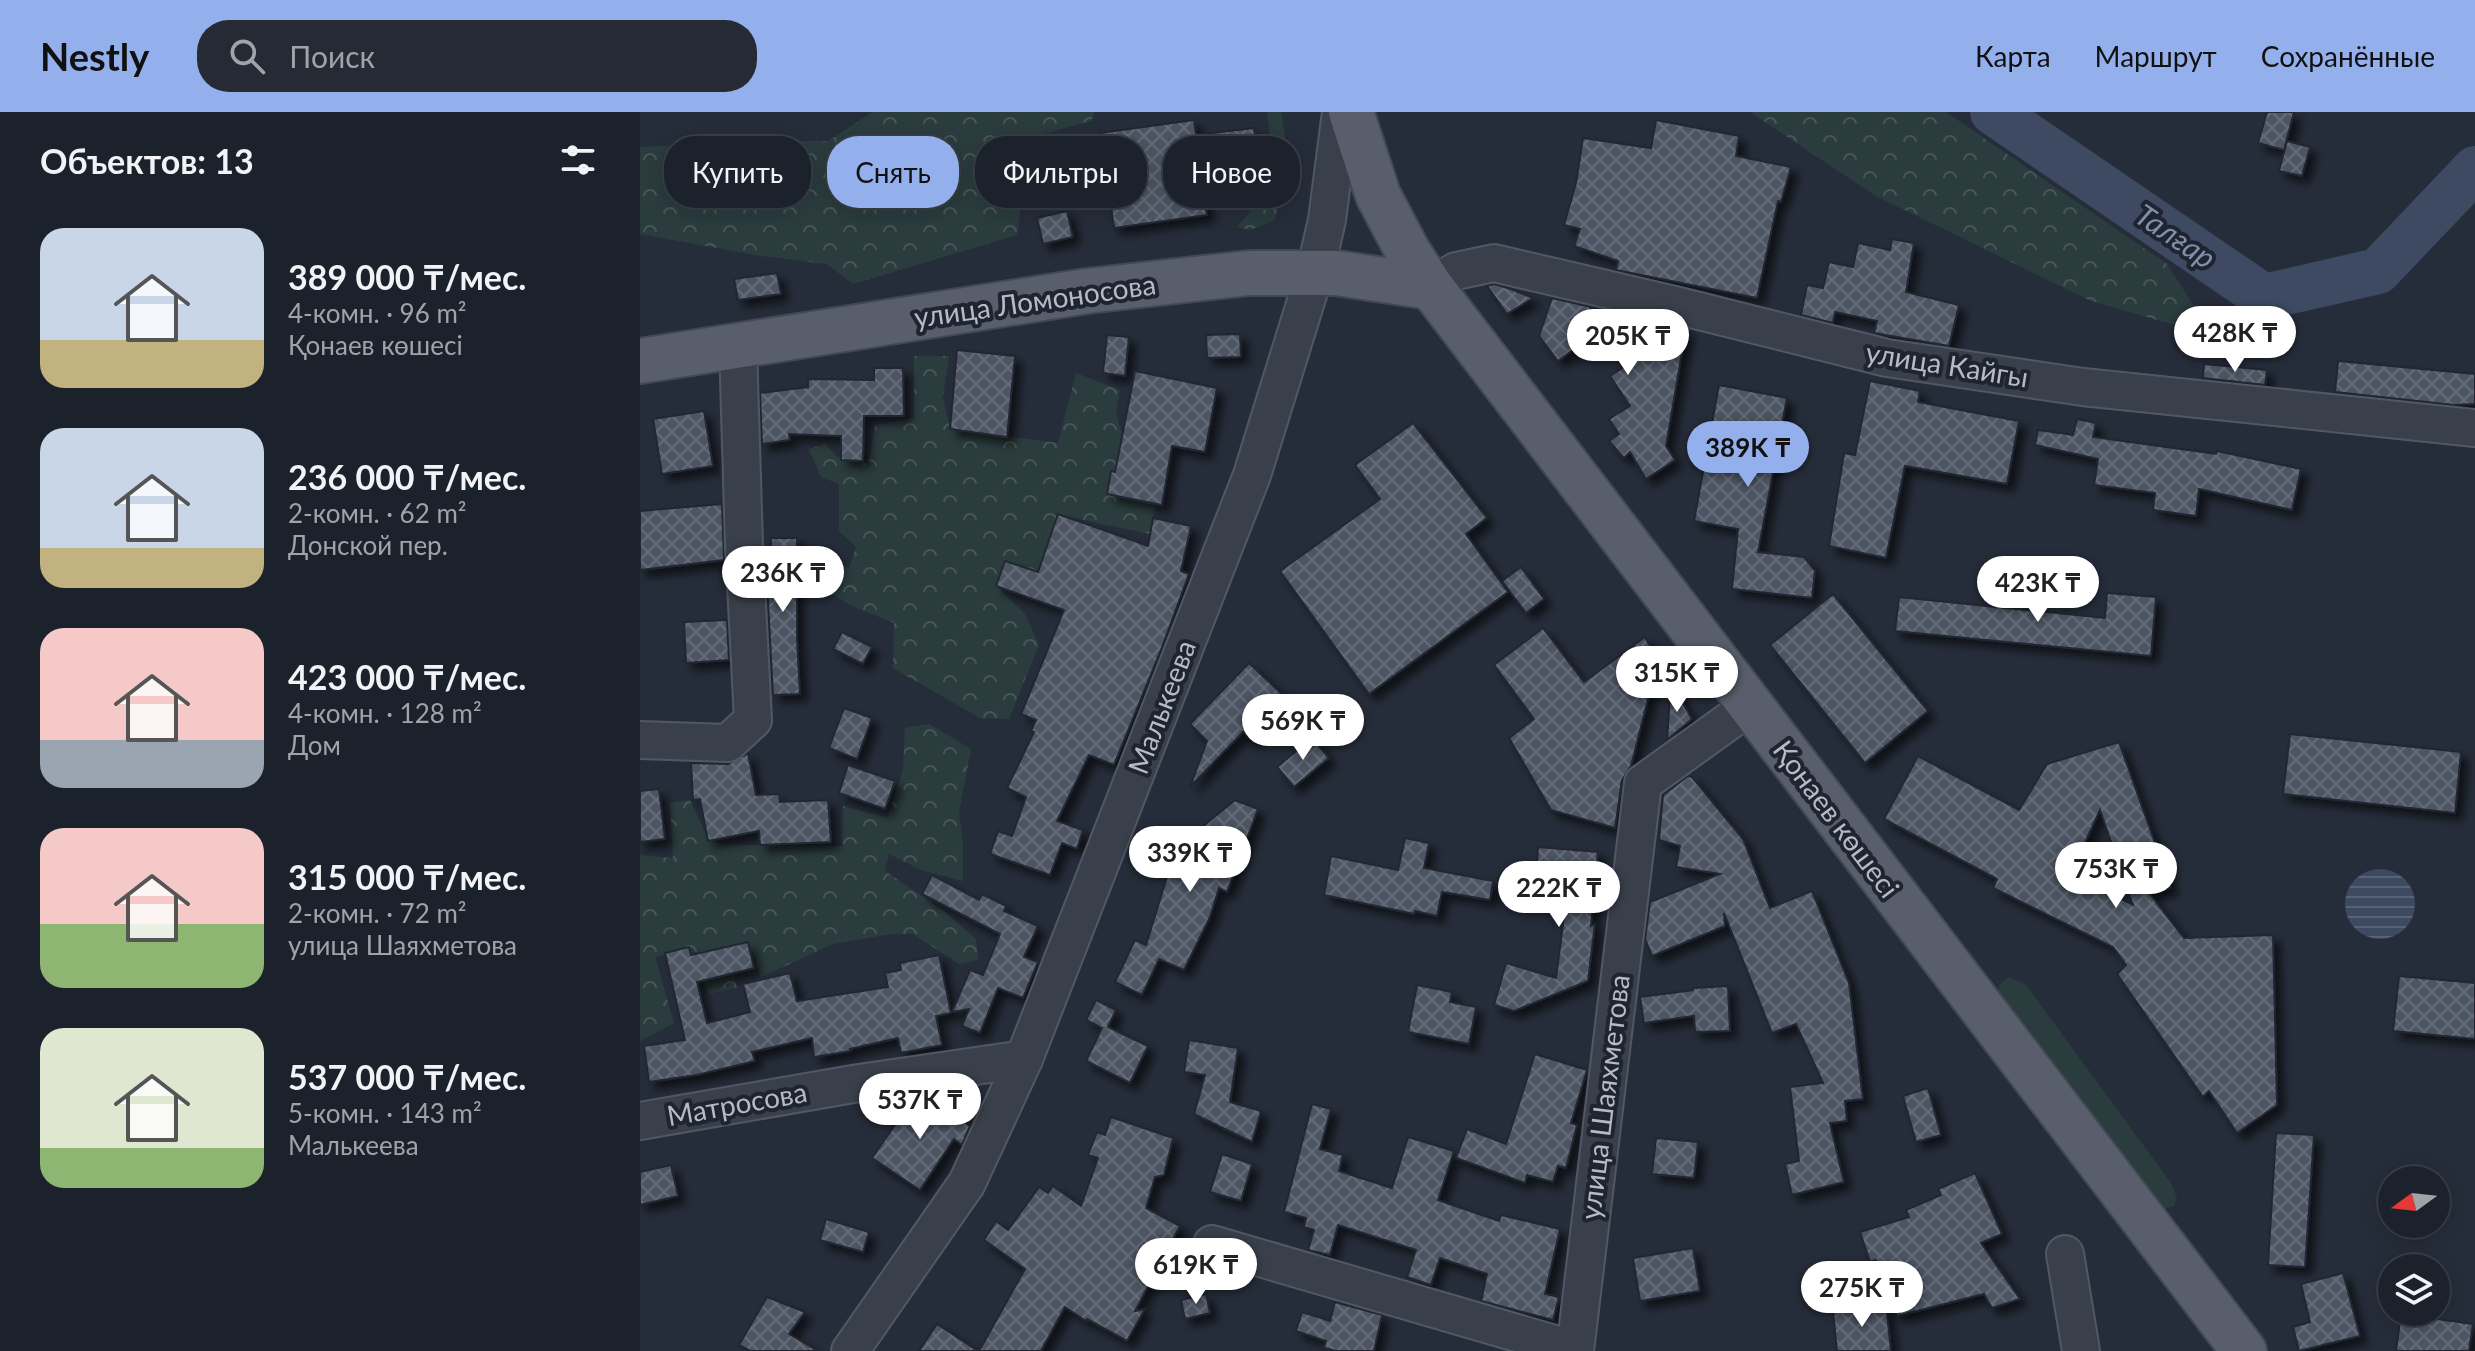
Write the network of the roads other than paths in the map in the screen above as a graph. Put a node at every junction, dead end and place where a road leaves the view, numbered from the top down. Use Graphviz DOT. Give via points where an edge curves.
graph roads {
  1 [pos="1341,112"];
  2 [pos="1351,112"];
  3 [pos="1315,272"];
  4 [pos="1431,287"];
  5 [pos="738,345"];
  6 [pos="640,361"];
  7 [pos="2475,428"];
  8 [pos="1750,706"];
  9 [pos="640,740"];
  10 [pos="1024,1059"];
  11 [pos="640,1121"];
  12 [pos="1212,1244"];
  13 [pos="2065,1254"];
  14 [pos="1575,1350"];
  15 [pos="850,1351"];
  16 [pos="2081,1351"];
  17 [pos="2244,1351"];
  1 -- 3 [label="street, Малькеева"];
  2 -- 4 [label="main road, Қонаев көшесі" via="1378,195"];
  3 -- 4 [label="main road, улица Ломоносова"];
  3 -- 5 [label="main road, улица Ломоносова" via="1249,273 1087,291"];
  3 -- 10 [label="street, Малькеева" via="1252,475"];
  4 -- 7 [label="street, улица Кайгы" via="1456,271 1494,263 1887,358 2083,387"];
  4 -- 8 [label="main road, Қонаев көшесі"];
  5 -- 6 [label="main road, улица Ломоносова"];
  5 -- 9 [label="street" via="753,720 728,743"];
  8 -- 14 [label="street, улица Шаяхметова" via="1643,783"];
  8 -- 17 [label="main road, Қонаев көшесі"];
  10 -- 11 [label="street, Матросова"];
  10 -- 15 [label="street, Малькеева" via="967,1183"];
  12 -- 14 [label="street"];
  13 -- 16 [label="street"];
}
